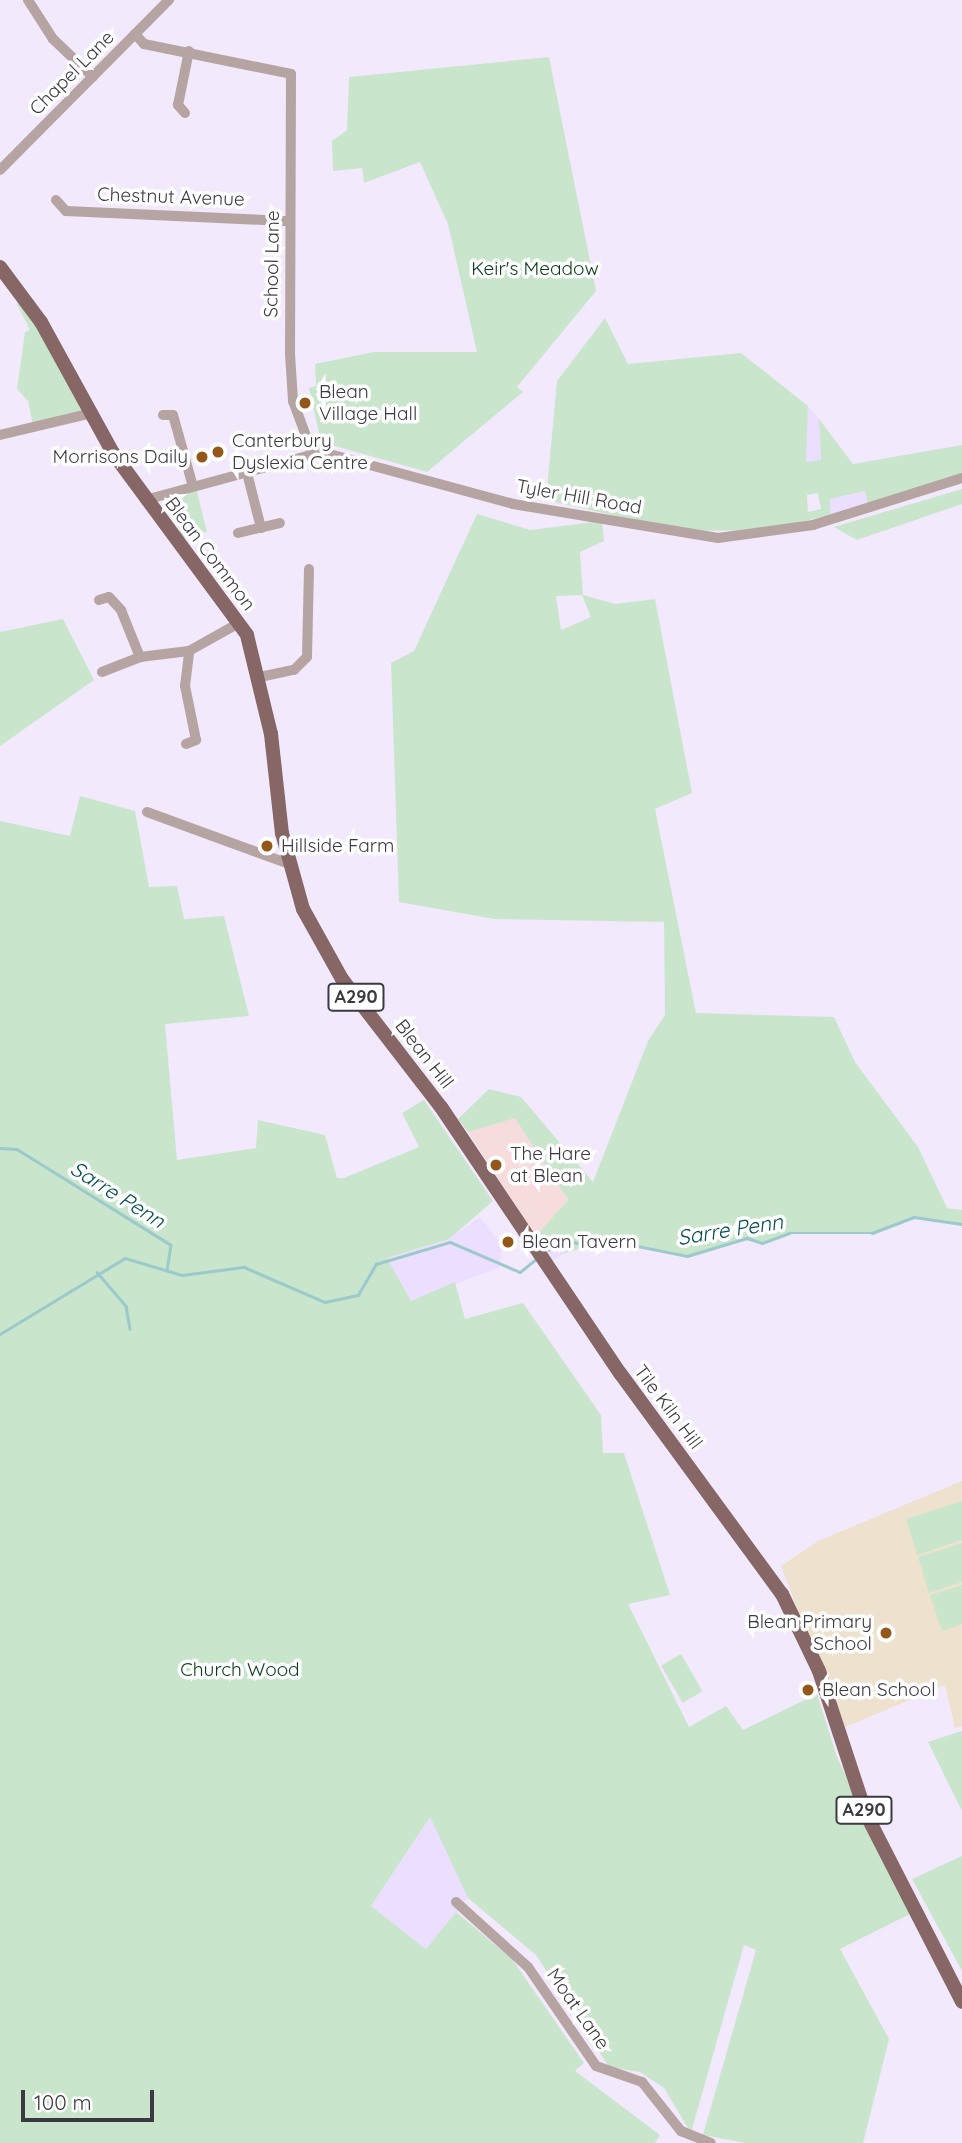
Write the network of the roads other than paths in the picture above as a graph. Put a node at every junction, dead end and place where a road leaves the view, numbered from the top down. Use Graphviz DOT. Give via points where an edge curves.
graph roads {
  1 [pos="28,0"];
  2 [pos="169,0"];
  3 [pos="135,34"];
  4 [pos="189,51"];
  5 [pos="93,77"];
  6 [pos="185,113"];
  7 [pos="0,170"];
  8 [pos="56,200"];
  9 [pos="290,221"];
  10 [pos="0,267"];
  11 [pos="88,414"];
  12 [pos="163,415"];
  13 [pos="0,435"];
  14 [pos="312,452"];
  15 [pos="246,469"];
  16 [pos="962,478"];
  17 [pos="192,484"];
  18 [pos="145,500"];
  19 [pos="279,523"];
  20 [pos="261,528"];
  21 [pos="238,533"];
  22 [pos="309,569"];
  23 [pos="99,600"];
  24 [pos="239,623"];
  25 [pos="189,651"];
  26 [pos="140,657"];
  27 [pos="102,672"];
  28 [pos="260,677"];
  29 [pos="271,734"];
  30 [pos="186,744"];
  31 [pos="147,812"];
  32 [pos="289,864"];
  33 [pos="520,1226"];
  34 [pos="456,1902"];
  35 [pos="962,2002"];
  36 [pos="712,2143"];
  1 -- 5 [label="street" via="53,39"];
  2 -- 3 [label="street, Chapel Lane"];
  3 -- 4 [label="street" via="144,44"];
  3 -- 5 [label="street, Chapel Lane"];
  4 -- 6 [label="street" via="178,105"];
  4 -- 9 [label="street, School Lane" via="291,74"];
  5 -- 7 [label="street, Chapel Lane"];
  8 -- 9 [label="street, Chestnut Avenue" via="66,211"];
  9 -- 14 [label="street, School Lane" via="292,393"];
  10 -- 11 [label="main road, Blean Common / A290" via="41,323"];
  11 -- 13 [label="street"];
  11 -- 18 [label="main road, Blean Common / A290"];
  12 -- 17 [label="street" via="173,415"];
  14 -- 15 [label="street, Tyler Hill Road"];
  14 -- 16 [label="street, Tyler Hill Road" via="513,504 698,537 813,525"];
  15 -- 17 [label="street, Tyler Hill Road"];
  15 -- 20 [label="street"];
  17 -- 18 [label="street, Tyler Hill Road"];
  18 -- 24 [label="main road, Blean Common / A290"];
  19 -- 20 [label="street"];
  20 -- 21 [label="street"];
  22 -- 28 [label="street" via="307,657 294,670"];
  23 -- 26 [label="street" via="109,597 121,610"];
  24 -- 25 [label="street"];
  24 -- 28 [label="main road, Blean Common / A290"];
  25 -- 26 [label="street"];
  25 -- 30 [label="street" via="185,686 196,740"];
  26 -- 27 [label="street"];
  28 -- 29 [label="main road, Blean Common / A290"];
  29 -- 32 [label="main road, Blean Hill / A290"];
  31 -- 32 [label="street"];
  32 -- 33 [label="main road, Blean Hill / A290" via="303,909 342,979 441,1107"];
  33 -- 35 [label="main road, Tile Kiln Hill / A290" via="789,1608 819,1671 866,1814"];
  34 -- 36 [label="street, Moat Lane" via="528,1968 596,2066 642,2082 681,2132"];
}
